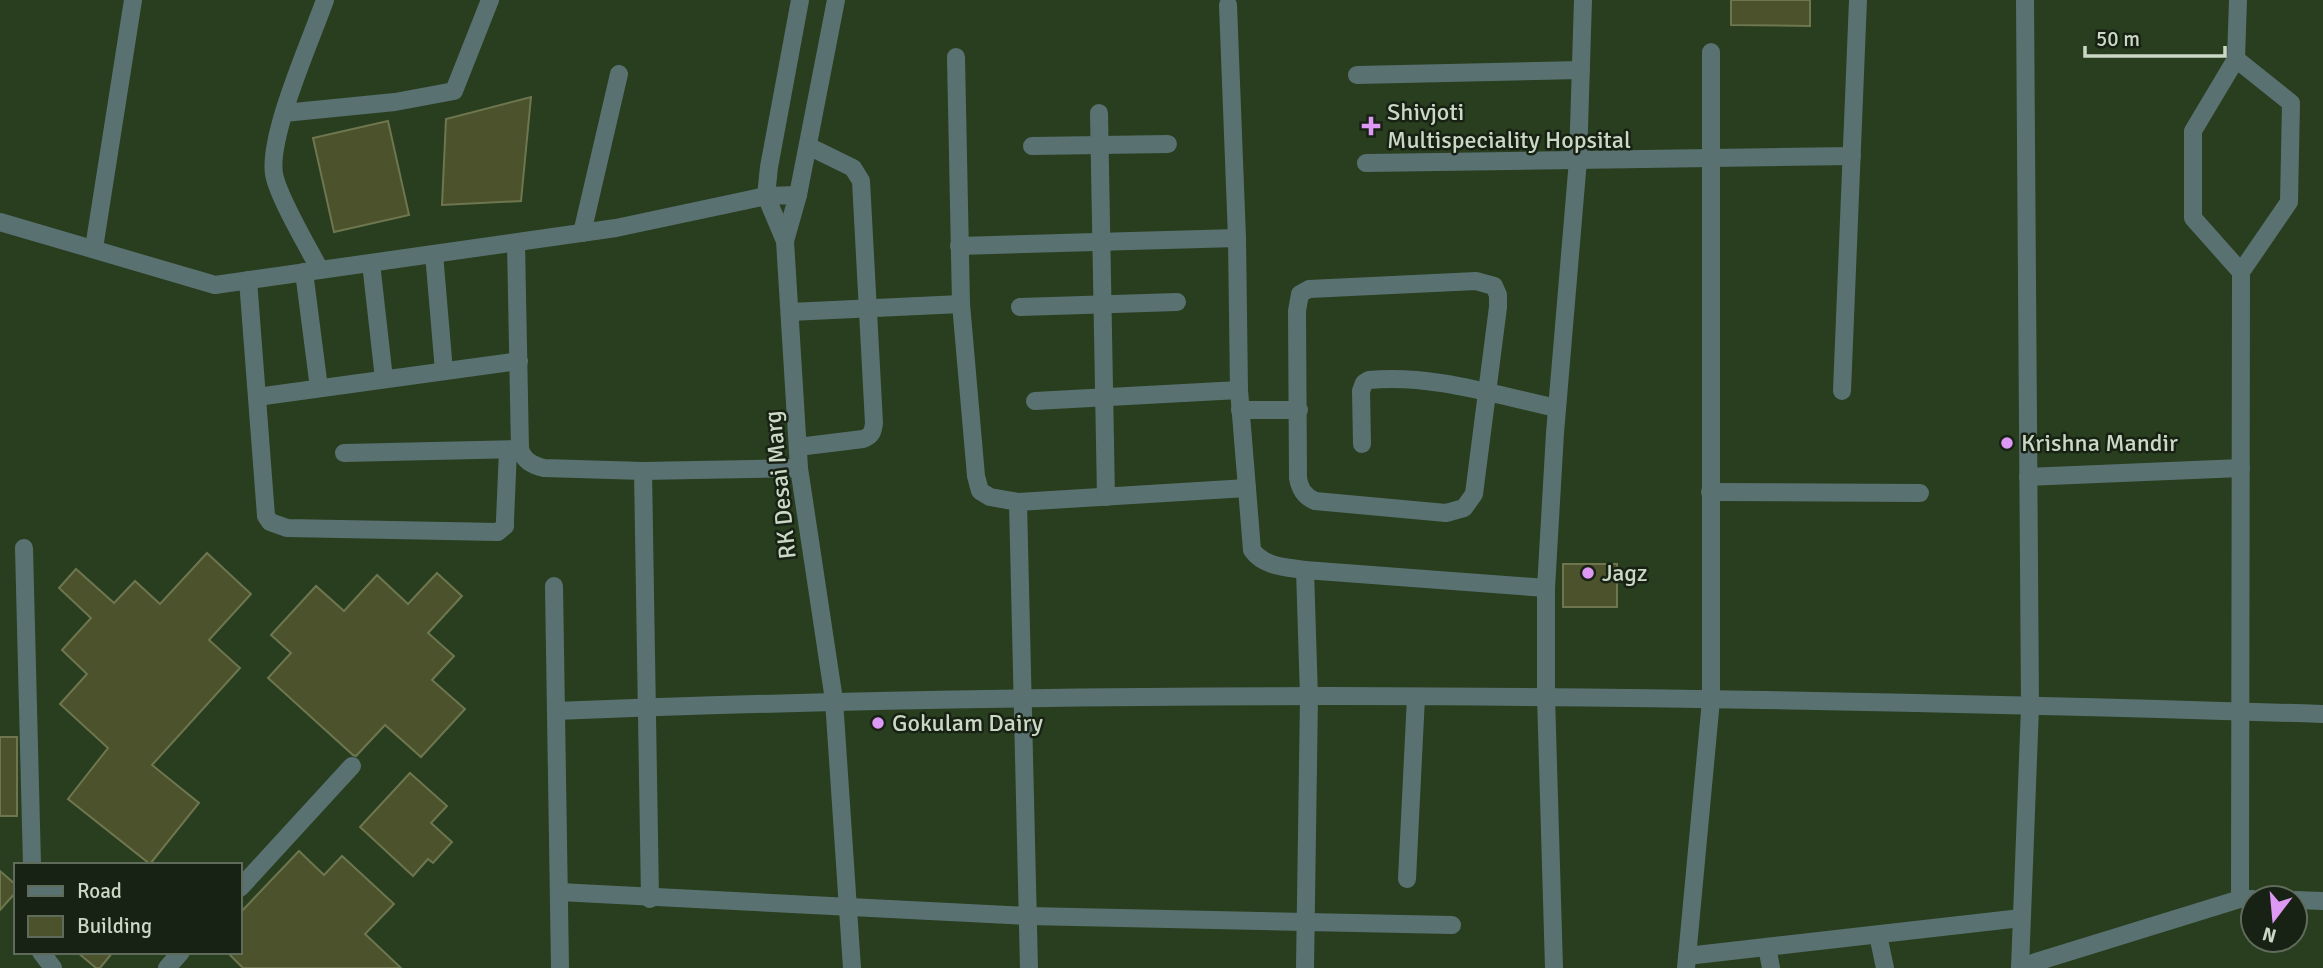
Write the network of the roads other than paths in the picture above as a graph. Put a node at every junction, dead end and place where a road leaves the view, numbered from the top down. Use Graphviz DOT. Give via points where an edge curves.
graph roads {
  1 [pos="133,0"];
  2 [pos="325,0"];
  3 [pos="490,0"];
  4 [pos="800,0"];
  5 [pos="836,0"];
  6 [pos="1583,0"];
  7 [pos="1858,0"];
  8 [pos="2025,0"];
  9 [pos="2238,0"];
  10 [pos="1228,5"];
  11 [pos="1711,52"];
  12 [pos="956,57"];
  13 [pos="2236,59"];
  14 [pos="1581,70"];
  15 [pos="620,74"];
  16 [pos="1357,75"];
  17 [pos="285,113"];
  18 [pos="1099,113"];
  19 [pos="1168,144"];
  20 [pos="1099,145"];
  21 [pos="807,146"];
  22 [pos="1032,146"];
  23 [pos="1852,156"];
  24 [pos="1711,158"];
  25 [pos="1578,160"];
  26 [pos="1366,163"];
  27 [pos="798,195"];
  28 [pos="766,196"];
  29 [pos="0,222"];
  30 [pos="582,233"];
  31 [pos="1237,238"];
  32 [pos="785,241"];
  33 [pos="1102,242"];
  34 [pos="516,243"];
  35 [pos="960,246"];
  36 [pos="94,248"];
  37 [pos="435,254"];
  38 [pos="371,263"];
  39 [pos="312,271"];
  40 [pos="2241,272"];
  41 [pos="248,281"];
  42 [pos="1177,302"];
  43 [pos="961,304"];
  44 [pos="1103,304"];
  45 [pos="1020,307"];
  46 [pos="868,308"];
  47 [pos="790,312"];
  48 [pos="519,361"];
  49 [pos="444,371"];
  50 [pos="384,379"];
  51 [pos="319,388"];
  52 [pos="1239,390"];
  53 [pos="1842,391"];
  54 [pos="1486,393"];
  55 [pos="1104,396"];
  56 [pos="257,397"];
  57 [pos="1035,401"];
  58 [pos="1557,408"];
  59 [pos="1241,410"];
  60 [pos="1299,410"];
  61 [pos="1362,444"];
  62 [pos="797,447"];
  63 [pos="514,449"];
  64 [pos="344,453"];
  65 [pos="799,468"];
  66 [pos="2241,468"];
  67 [pos="643,471"];
  68 [pos="2028,477"];
  69 [pos="1247,488"];
  70 [pos="1710,492"];
  71 [pos="1920,493"];
  72 [pos="1106,497"];
  73 [pos="1018,502"];
  74 [pos="24,548"];
  75 [pos="1305,570"];
  76 [pos="554,586"];
  77 [pos="1546,588"];
  78 [pos="1546,696"];
  79 [pos="1309,697"];
  80 [pos="1416,697"];
  81 [pos="1023,699"];
  82 [pos="834,700"];
  83 [pos="1711,700"];
  84 [pos="647,707"];
  85 [pos="2030,707"];
  86 [pos="556,710"];
  87 [pos="2241,712"];
  88 [pos="2323,714"];
  89 [pos="352,766"];
  90 [pos="32,863"];
  91 [pos="1407,879"];
  92 [pos="2247,884"];
  93 [pos="242,886"];
  94 [pos="559,892"];
  95 [pos="650,899"];
  96 [pos="2239,901"];
  97 [pos="848,906"];
  98 [pos="1028,916"];
  99 [pos="2021,918"];
  100 [pos="1304,921"];
  101 [pos="1452,925"];
  102 [pos="1878,935"];
  103 [pos="1767,947"];
  104 [pos="179,954"];
  105 [pos="1687,962"];
  106 [pos="2020,967"];
  107 [pos="167,968"];
  108 [pos="560,968"];
  109 [pos="852,968"];
  110 [pos="1029,968"];
  111 [pos="1305,968"];
  112 [pos="1554,968"];
  113 [pos="1771,968"];
  114 [pos="1885,968"];
  1 -- 36 [label="street"];
  2 -- 17 [label="street"];
  3 -- 17 [label="street" via="454,91"];
  4 -- 28 [label="street"];
  5 -- 21 [label="street, RK Desai Marg"];
  6 -- 14 [label="street"];
  7 -- 23 [label="street"];
  8 -- 68 [label="street"];
  9 -- 13 [label="street"];
  10 -- 31 [label="street"];
  11 -- 24 [label="street"];
  12 -- 35 [label="street"];
  13 -- 40 [label="street" via="2193,131 2193,218"];
  13 -- 40 [label="street" via="2291,103 2289,202"];
  14 -- 16 [label="street"];
  14 -- 25 [label="street"];
  15 -- 30 [label="street"];
  17 -- 39 [label="street" via="275,148 274,174"];
  18 -- 20 [label="street"];
  19 -- 20 [label="street"];
  20 -- 22 [label="street"];
  20 -- 33 [label="street"];
  21 -- 27 [label="street, RK Desai Marg"];
  21 -- 46 [label="street" via="859,175"];
  23 -- 24 [label="street"];
  23 -- 53 [label="street"];
  24 -- 25 [label="street"];
  24 -- 70 [label="street"];
  25 -- 26 [label="street"];
  25 -- 58 [label="street"];
  27 -- 28 [label="street"];
  27 -- 32 [label="street, RK Desai Marg"];
  28 -- 30 [label="street"];
  28 -- 32 [label="street"];
  29 -- 36 [label="street"];
  30 -- 34 [label="street"];
  31 -- 33 [label="street"];
  31 -- 52 [label="street"];
  32 -- 47 [label="street, RK Desai Marg"];
  33 -- 35 [label="street"];
  33 -- 44 [label="street"];
  34 -- 37 [label="street"];
  34 -- 48 [label="street"];
  35 -- 43 [label="street"];
  36 -- 41 [label="street" via="215,285"];
  37 -- 38 [label="street"];
  37 -- 49 [label="street"];
  38 -- 39 [label="street"];
  38 -- 50 [label="street"];
  39 -- 41 [label="street"];
  39 -- 51 [label="street"];
  40 -- 66 [label="street"];
  41 -- 56 [label="street"];
  42 -- 44 [label="street"];
  43 -- 46 [label="street"];
  43 -- 73 [label="street" via="980,491"];
  44 -- 45 [label="street"];
  44 -- 55 [label="street"];
  46 -- 47 [label="street"];
  46 -- 62 [label="street" via="873,431 863,439"];
  47 -- 62 [label="street, RK Desai Marg"];
  48 -- 49 [label="street"];
  48 -- 63 [label="street"];
  49 -- 50 [label="street"];
  50 -- 51 [label="street"];
  51 -- 56 [label="street"];
  52 -- 55 [label="street"];
  52 -- 59 [label="street"];
  54 -- 58 [label="street"];
  54 -- 60 [label="street" via="1474,494 1464,508 1446,513 1309,498 1298,478"];
  54 -- 60 [label="street" via="1498,307 1494,286 1476,281 1309,289 1300,294 1297,311"];
  54 -- 61 [label="street" via="1428,382 1369,380 1361,390"];
  55 -- 57 [label="street"];
  55 -- 72 [label="street"];
  56 -- 63 [label="street" via="266,516 287,528 498,532 505,526"];
  58 -- 77 [label="street"];
  59 -- 60 [label="street"];
  59 -- 69 [label="street"];
  62 -- 65 [label="street, RK Desai Marg"];
  63 -- 64 [label="street"];
  63 -- 67 [label="street" via="533,466 544,468"];
  65 -- 67 [label="street"];
  65 -- 82 [label="street, RK Desai Marg"];
  66 -- 68 [label="street"];
  66 -- 87 [label="street"];
  67 -- 84 [label="street"];
  68 -- 85 [label="street"];
  69 -- 72 [label="street"];
  69 -- 75 [label="street" via="1252,550 1257,558"];
  70 -- 71 [label="street"];
  70 -- 83 [label="street"];
  72 -- 73 [label="street"];
  73 -- 81 [label="street"];
  74 -- 90 [label="street"];
  75 -- 77 [label="street"];
  75 -- 79 [label="street"];
  76 -- 86 [label="street"];
  77 -- 78 [label="street"];
  78 -- 80 [label="street"];
  78 -- 83 [label="street"];
  78 -- 112 [label="street"];
  79 -- 80 [label="street"];
  79 -- 81 [label="street"];
  79 -- 100 [label="street"];
  80 -- 91 [label="street"];
  81 -- 82 [label="street"];
  81 -- 98 [label="street"];
  82 -- 84 [label="street"];
  82 -- 97 [label="street, RK Desai Marg"];
  83 -- 85 [label="street"];
  83 -- 105 [label="street"];
  84 -- 86 [label="street"];
  84 -- 95 [label="street"];
  85 -- 87 [label="street"];
  85 -- 99 [label="street"];
  86 -- 94 [label="street"];
  87 -- 88 [label="street"];
  87 -- 92 [label="street"];
  89 -- 93 [label="street"];
  94 -- 95 [label="street"];
  94 -- 108 [label="street"];
  95 -- 97 [label="street"];
  96 -- 106 [label="street"];
  97 -- 98 [label="street"];
  97 -- 109 [label="street, RK Desai Marg"];
  98 -- 100 [label="street"];
  98 -- 110 [label="street"];
  99 -- 102 [label="street"];
  99 -- 106 [label="street"];
  100 -- 101 [label="street"];
  100 -- 111 [label="street"];
  102 -- 103 [label="street"];
  102 -- 114 [label="street"];
  103 -- 105 [label="street"];
  103 -- 113 [label="street"];
  104 -- 107 [label="street"];
}
